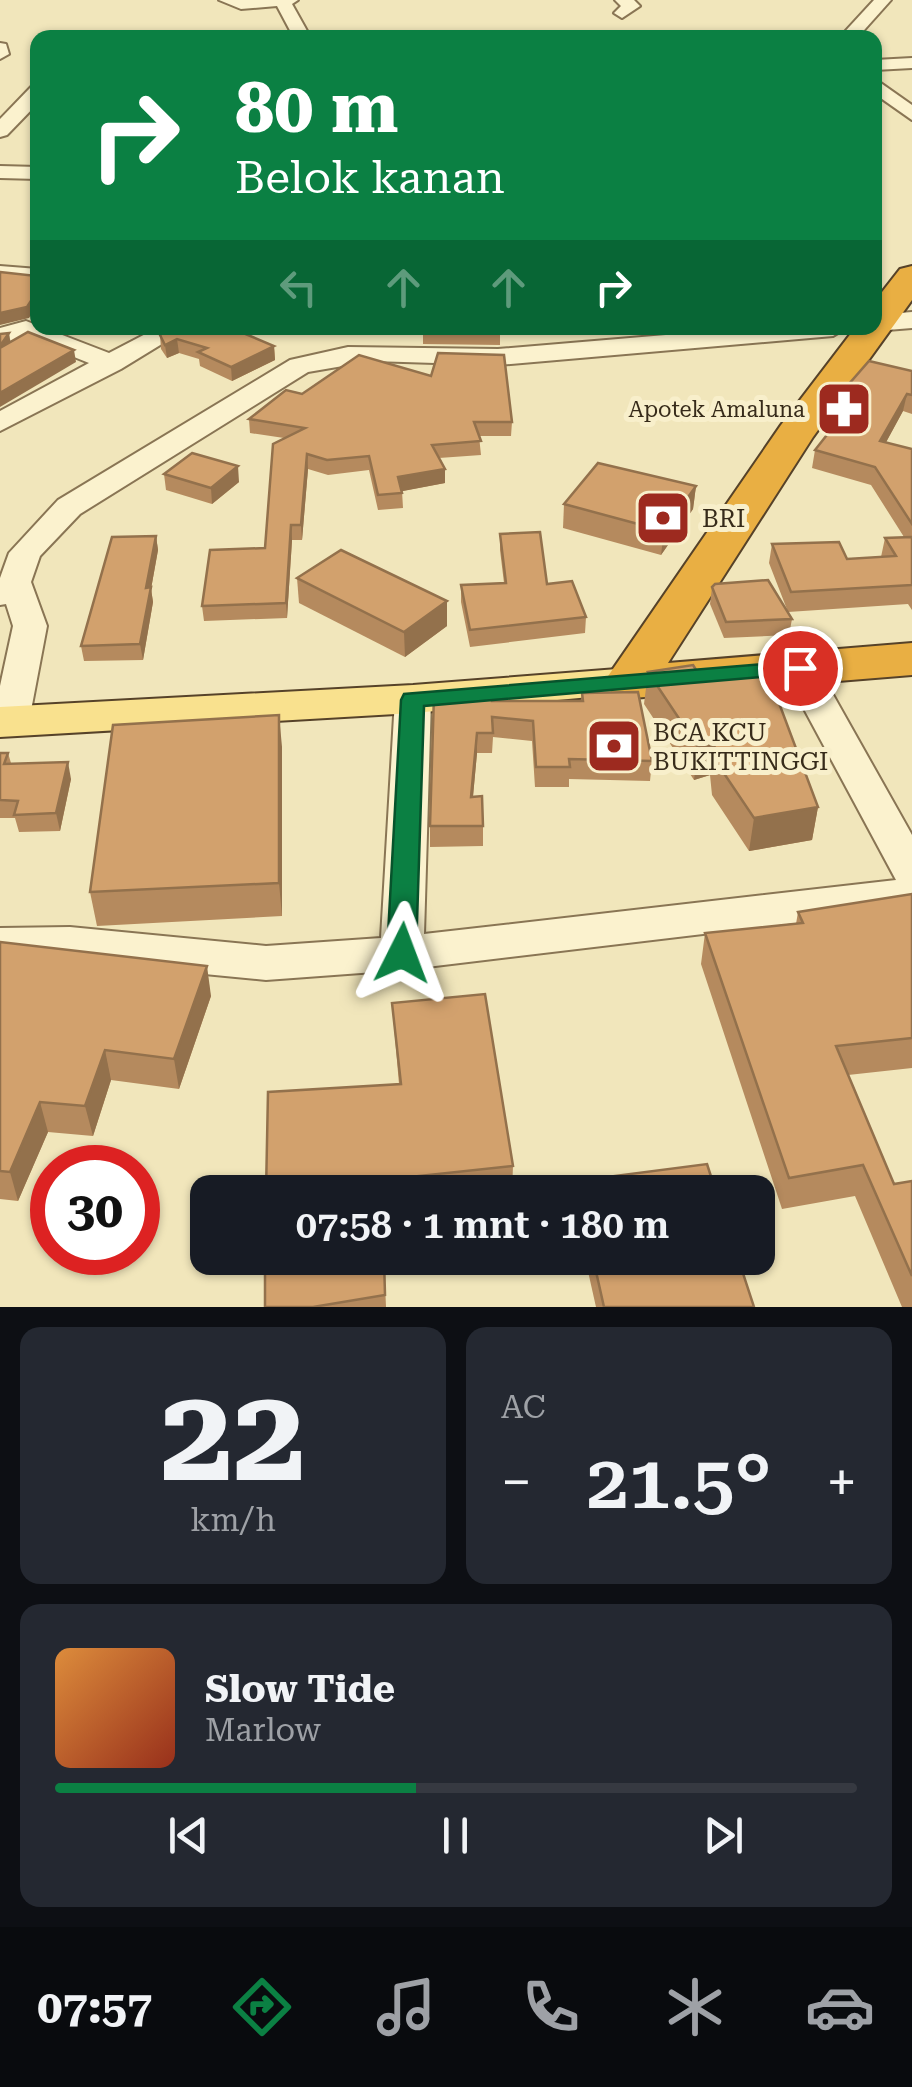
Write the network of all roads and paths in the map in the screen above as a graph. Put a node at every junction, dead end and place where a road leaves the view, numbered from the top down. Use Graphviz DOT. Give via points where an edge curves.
graph roads {
  1 [pos="290,0"];
  2 [pos="883,0"];
  3 [pos="282,1"];
  4 [pos="232,8"];
  5 [pos="298,30"];
  6 [pos="855,30"];
  7 [pos="912,63"];
  8 [pos="882,65"];
  9 [pos="30,88"];
  10 [pos="884,98"];
  11 [pos="912,114"];
  12 [pos="0,129"];
  13 [pos="30,129"];
  14 [pos="0,172"];
  15 [pos="30,173"];
  16 [pos="0,273"];
  17 [pos="30,275"];
  18 [pos="912,276"];
  19 [pos="889,322"];
  20 [pos="30,332"];
  21 [pos="39,335"];
  22 [pos="162,335"];
  23 [pos="396,335"];
  24 [pos="755,335"];
  25 [pos="878,335"];
  26 [pos="0,336"];
  27 [pos="377,353"];
  28 [pos="112,363"];
  29 [pos="0,422"];
  30 [pos="8,583"];
  31 [pos="912,659"];
  32 [pos="800,668"];
  33 [pos="630,682"];
  34 [pos="413,700"];
  35 [pos="5,721"];
  36 [pos="912,872"];
  37 [pos="912,894"];
  38 [pos="0,945"];
  39 [pos="402,953"];
  1 -- 3 [label="street"];
  2 -- 6 [label="street"];
  3 -- 4 [label="street"];
  3 -- 5 [label="street"];
  7 -- 8 [label="street"];
  9 -- 12 [label="street"];
  10 -- 11 [label="street"];
  12 -- 13 [label="street"];
  14 -- 15 [label="street"];
  16 -- 17 [label="street"];
  18 -- 19 [label="highway"];
  20 -- 26 [label="street"];
  21 -- 28 [label="street"];
  22 -- 28 [label="street"];
  23 -- 27 [label="street"];
  24 -- 27 [label="street" via="498,358"];
  25 -- 33 [label="highway" via="795,434"];
  27 -- 30 [label="street" via="329,355 299,366 70,507 25,553"];
  28 -- 29 [label="street"];
  30 -- 35 [label="street" via="30,626"];
  31 -- 32 [label="highway"];
  32 -- 33 [label="highway"];
  32 -- 36 [label="street"];
  33 -- 34 [label="main road"];
  34 -- 35 [label="main road"];
  34 -- 39 [label="street"];
  37 -- 39 [label="street"];
  38 -- 39 [label="street" via="97,946 237,963"];
}
